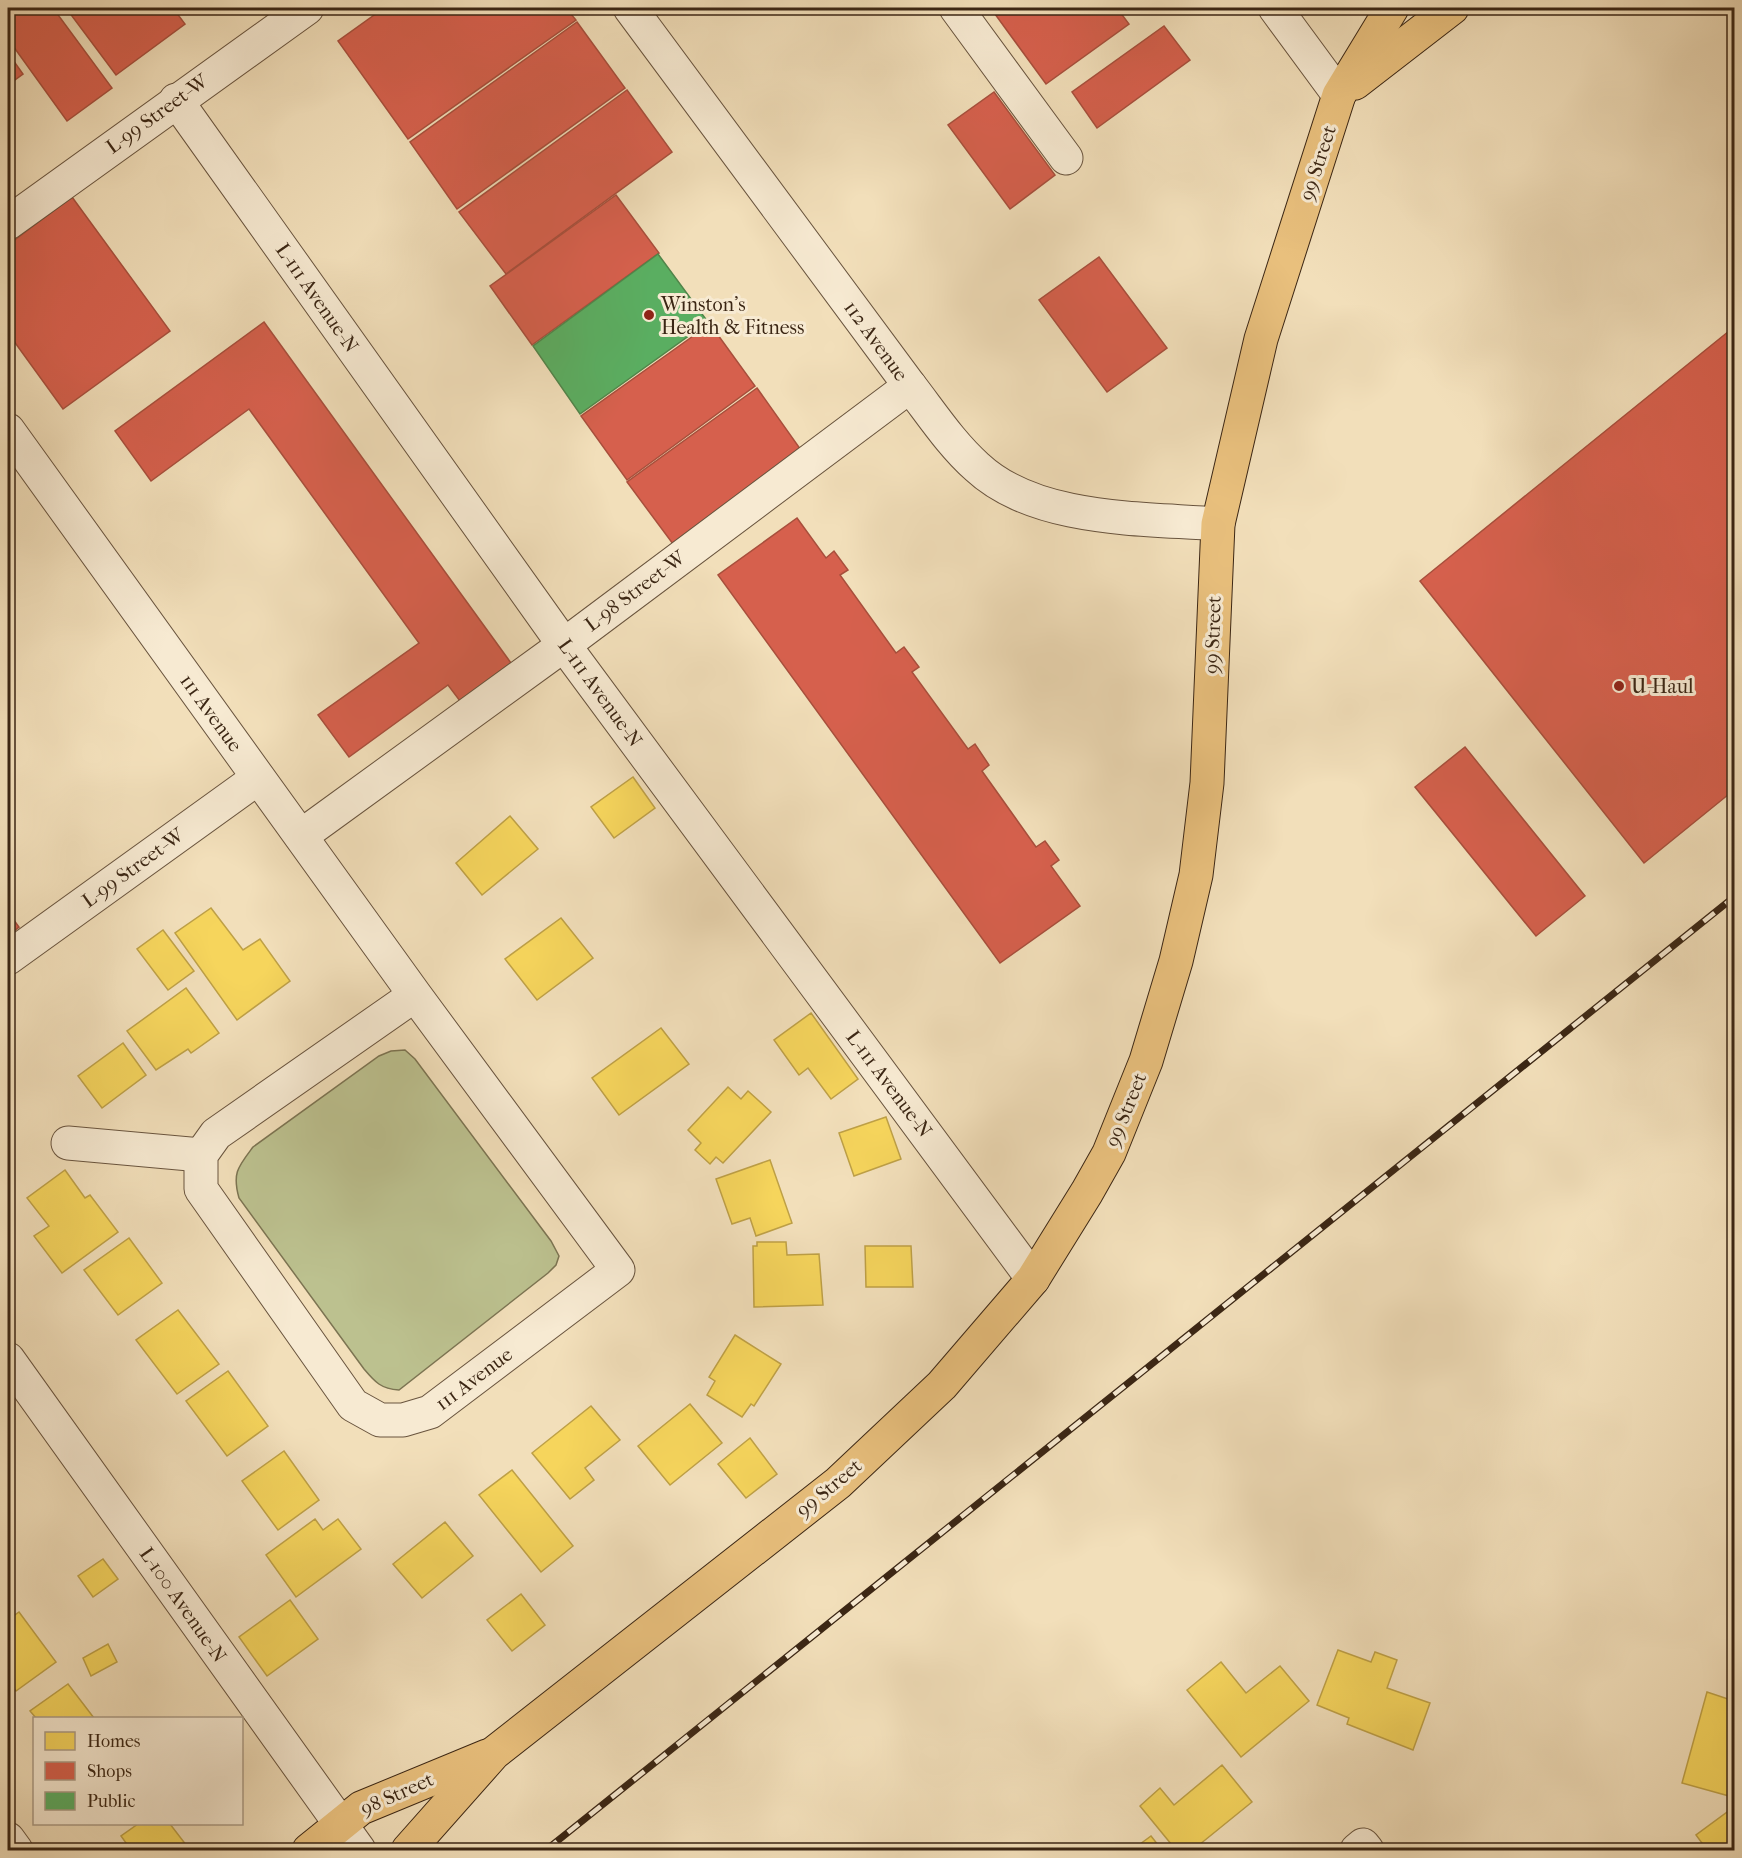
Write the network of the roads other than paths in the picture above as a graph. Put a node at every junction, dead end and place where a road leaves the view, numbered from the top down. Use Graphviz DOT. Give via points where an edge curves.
graph roads {
  1 [pos="307,8"];
  2 [pos="630,8"];
  3 [pos="956,8"];
  4 [pos="1275,8"];
  5 [pos="1392,8"];
  6 [pos="1452,8"];
  7 [pos="1339,95"];
  8 [pos="176,100"];
  9 [pos="1066,158"];
  10 [pos="8,223"];
  11 [pos="909,386"];
  12 [pos="8,430"];
  13 [pos="1218,524"];
  14 [pos="564,645"];
  15 [pos="258,778"];
  16 [pos="301,836"];
  17 [pos="8,958"];
  18 [pos="416,995"];
  19 [pos="68,1143"];
  20 [pos="201,1155"];
  21 [pos="1033,1279"];
  22 [pos="8,1359"];
  23 [pos="494,1753"];
  24 [pos="349,1838"];
  25 [pos="8,1839"];
  26 [pos="16,1851"];
  27 [pos="309,1851"];
  28 [pos="408,1851"];
  1 -- 8 [label="street, L-99 Street-W"];
  2 -- 11 [label="street, 112 Avenue"];
  3 -- 9 [label="street"];
  4 -- 7 [label="street"];
  5 -- 7 [label="main road, 99 Street"];
  6 -- 7 [label="main road"];
  7 -- 13 [label="main road, 99 Street" via="1261,339"];
  8 -- 10 [label="street, L-99 Street-W"];
  8 -- 14 [label="street, L-111 Avenue-N"];
  11 -- 13 [label="street, 112 Avenue" via="969,460 1003,487 1076,513"];
  11 -- 14 [label="street, L-98 Street-W"];
  12 -- 15 [label="street, 111 Avenue"];
  13 -- 21 [label="main road, 99 Street" via="1207,783 1196,875 1176,961 1146,1061 1109,1152"];
  14 -- 16 [label="street, L-98 Street-W"];
  14 -- 21 [label="street, L-111 Avenue-N"];
  15 -- 16 [label="street, 111 Avenue"];
  15 -- 17 [label="street, L-99 Street-W"];
  16 -- 18 [label="street, 111 Avenue"];
  18 -- 20 [label="street" via="216,1134"];
  18 -- 20 [label="street, 111 Avenue" via="618,1270 430,1412 403,1420 380,1419 353,1405 201,1189"];
  19 -- 20 [label="street"];
  21 -- 23 [label="main road, 99 Street" via="942,1385 838,1483"];
  22 -- 24 [label="street, L-100 Avenue-N"];
  23 -- 24 [label="main road, 98 Street" via="361,1808"];
  23 -- 28 [label="main road, 99 Street"];
  24 -- 27 [label="main road, 98 Street"];
  25 -- 26 [label="street"];
}
